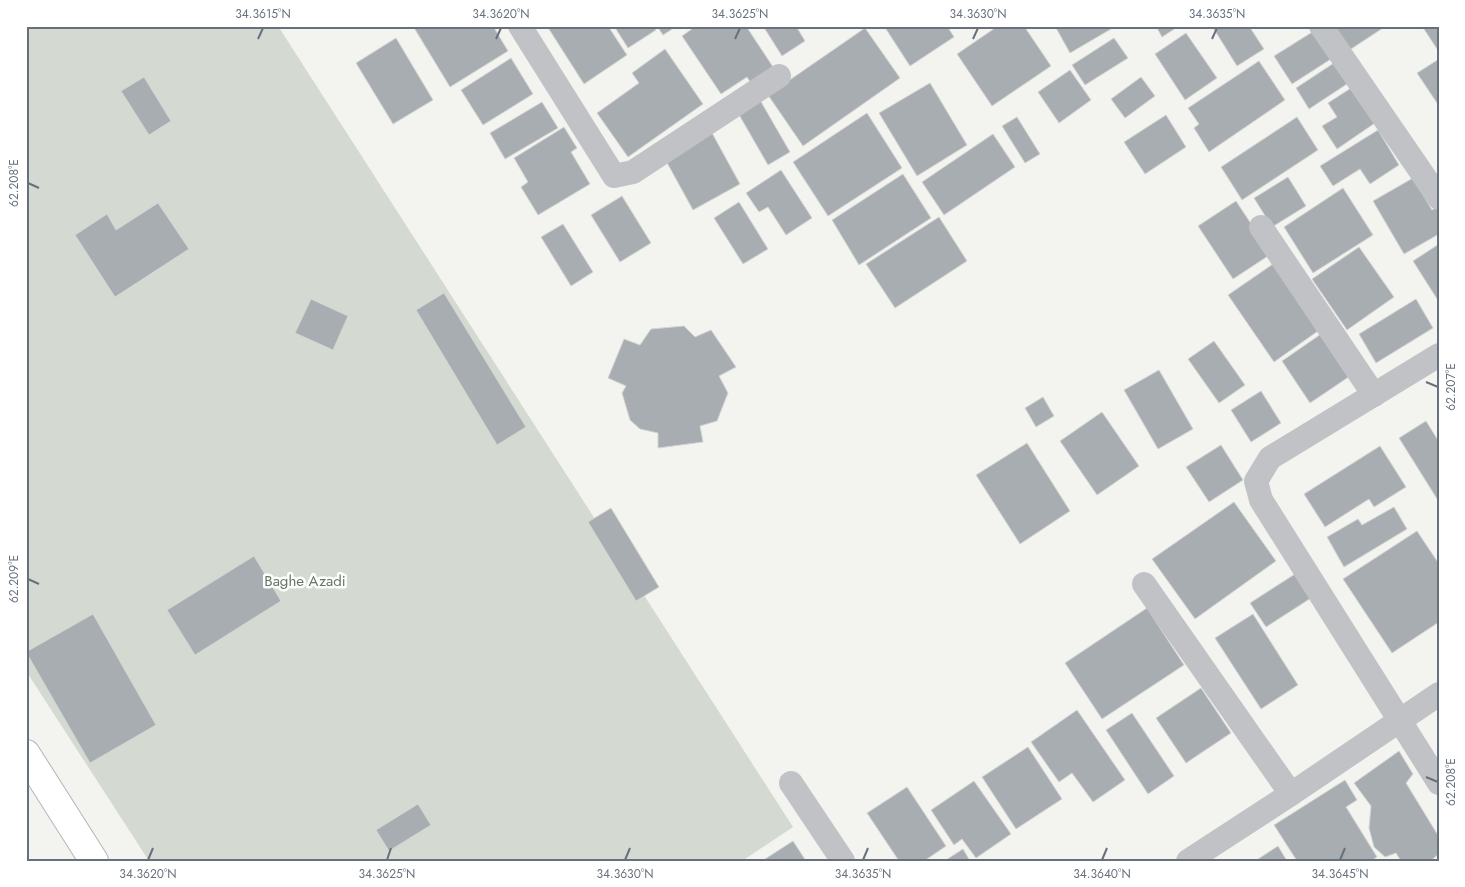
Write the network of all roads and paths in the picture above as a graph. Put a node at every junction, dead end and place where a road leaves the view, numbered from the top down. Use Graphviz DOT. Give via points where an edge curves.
graph roads {
  1 [pos="520,26"];
  2 [pos="1321,26"];
  3 [pos="779,76"];
  4 [pos="1439,198"];
  5 [pos="1261,227"];
  6 [pos="1439,355"];
  7 [pos="1374,395"];
  8 [pos="1144,584"];
  9 [pos="1439,694"];
  10 [pos="1399,720"];
  11 [pos="26,754"];
  12 [pos="791,782"];
  13 [pos="1439,783"];
  14 [pos="1291,794"];
  15 [pos="94,861"];
  16 [pos="843,861"];
  17 [pos="1188,861"];
  1 -- 3 [label="street" via="614,176 633,172"];
  2 -- 4 [label="street"];
  5 -- 7 [label="street"];
  6 -- 7 [label="street"];
  7 -- 10 [label="street" via="1270,458 1256,481 1261,500"];
  8 -- 14 [label="street"];
  9 -- 10 [label="street"];
  10 -- 13 [label="street"];
  10 -- 14 [label="street"];
  11 -- 15 [label="street"];
  12 -- 16 [label="street"];
  14 -- 17 [label="street"];
}
